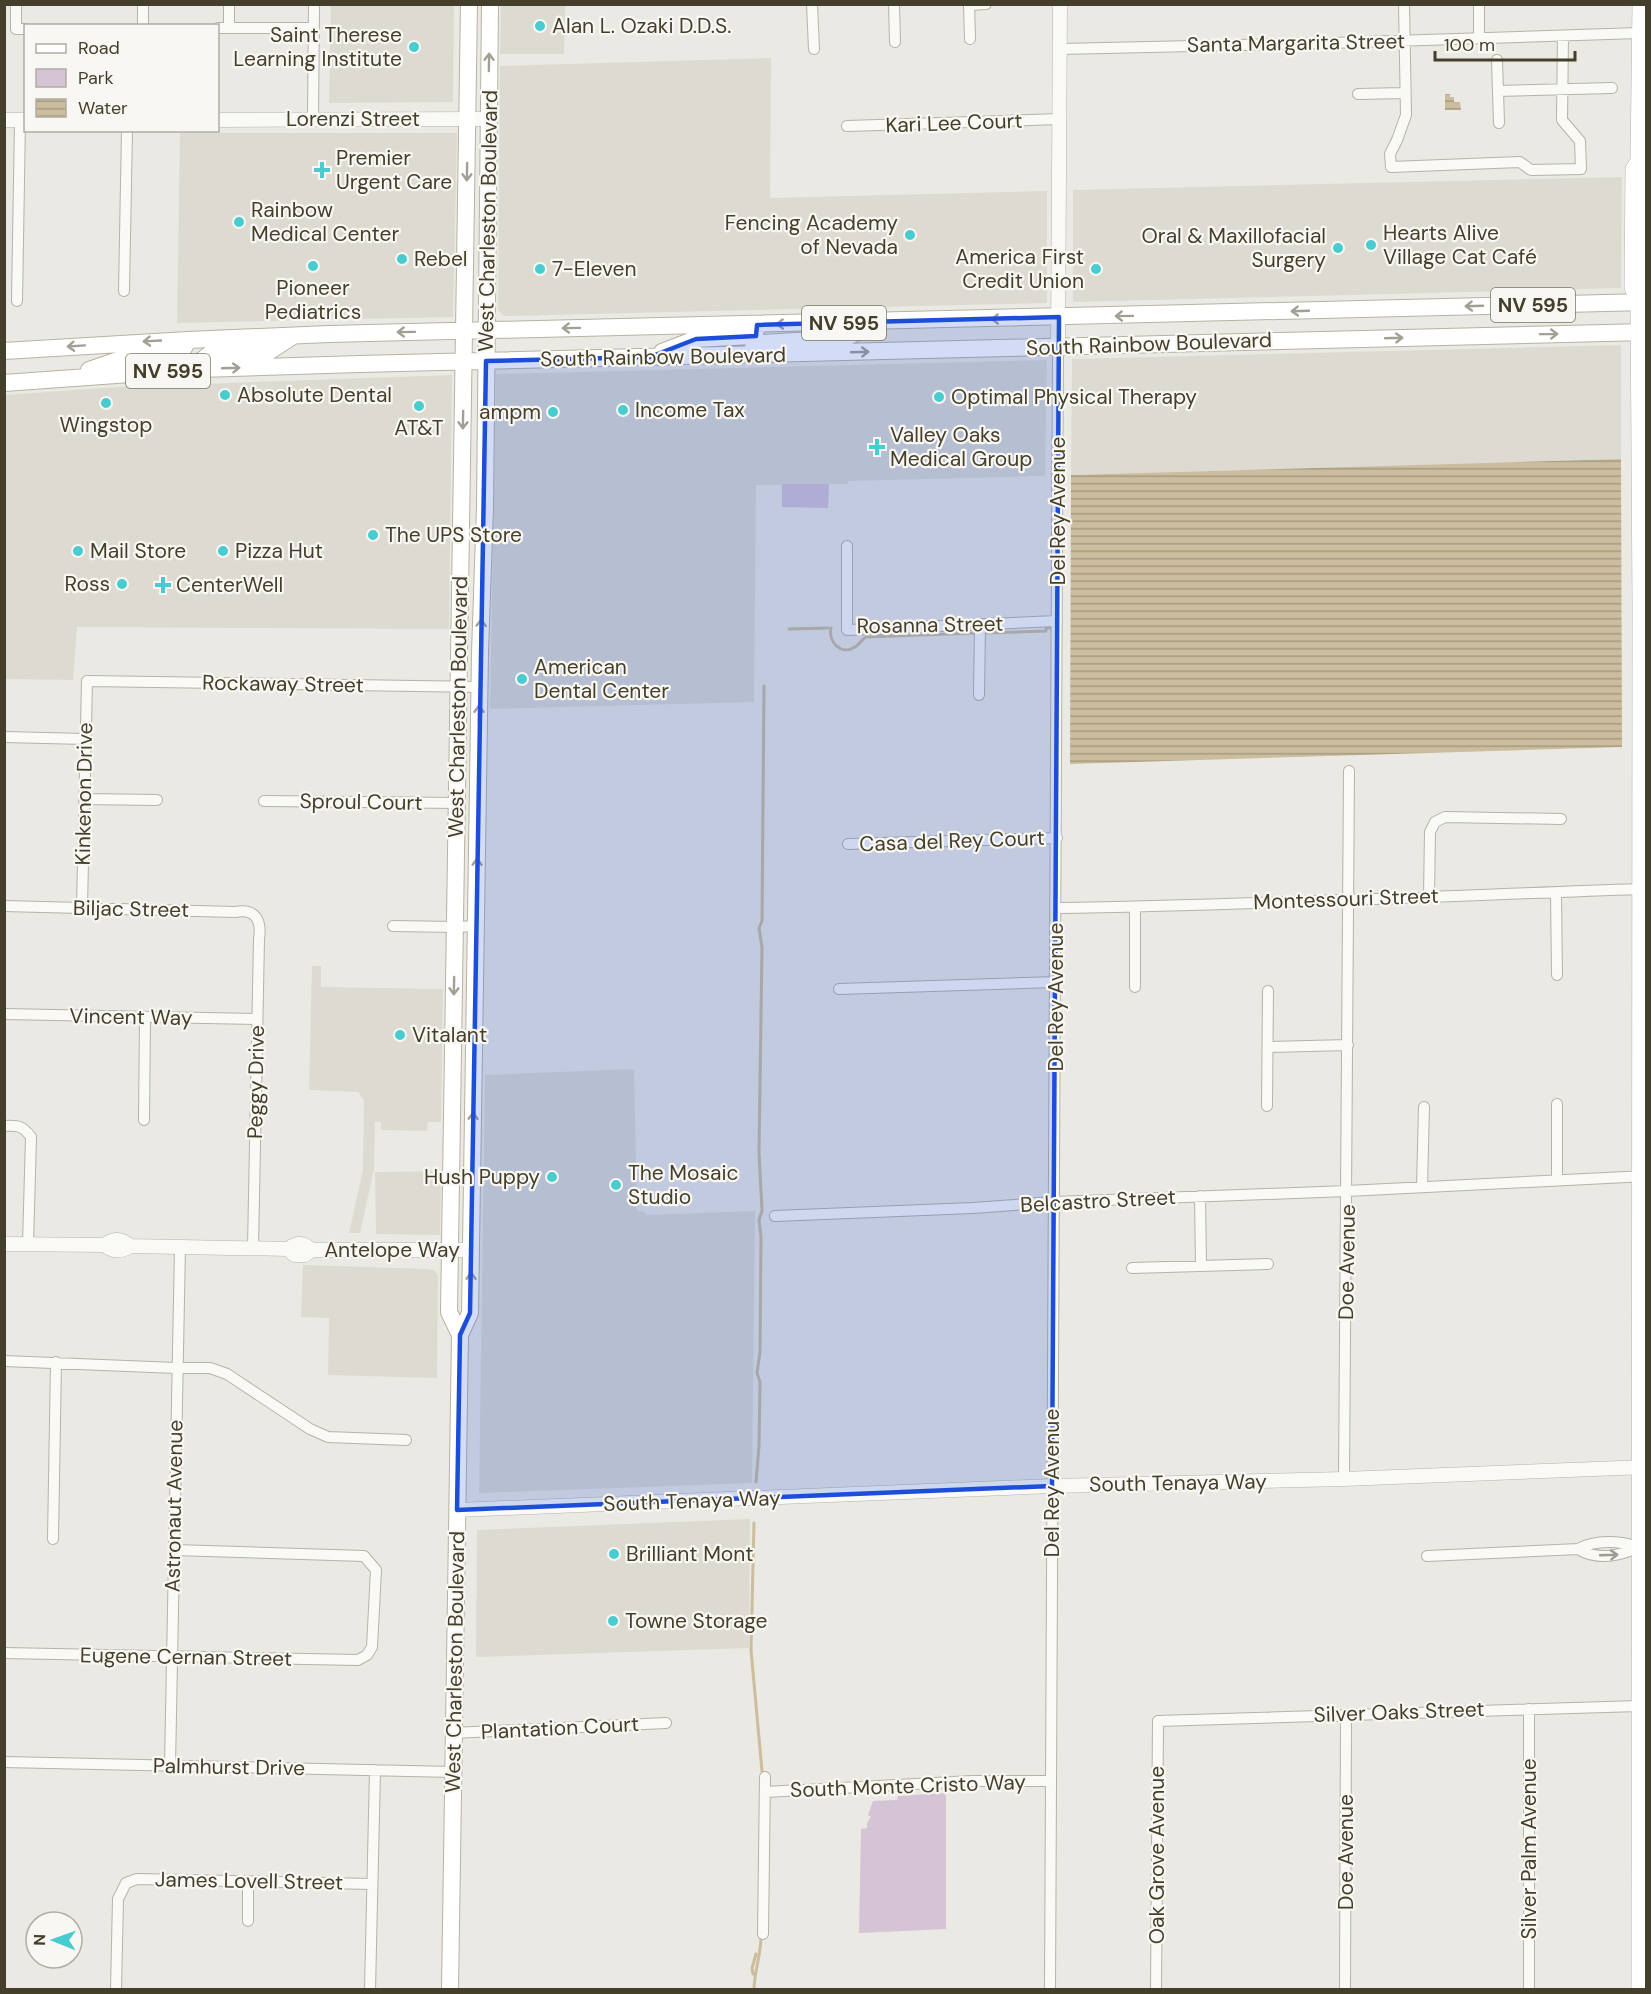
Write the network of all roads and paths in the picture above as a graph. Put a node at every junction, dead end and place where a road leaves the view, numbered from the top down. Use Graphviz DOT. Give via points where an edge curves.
graph roads {
  1 [pos="16,4"];
  2 [pos="143,4"];
  3 [pos="229,4"];
  4 [pos="314,4"];
  5 [pos="469,4"];
  6 [pos="490,4"];
  7 [pos="812,4"];
  8 [pos="894,4"];
  9 [pos="986,4"];
  10 [pos="1060,4"];
  11 [pos="1404,4"];
  12 [pos="1479,4"];
  13 [pos="1640,4"];
  14 [pos="969,5"];
  15 [pos="143,24"];
  16 [pos="223,28"];
  17 [pos="314,28"];
  18 [pos="24,29"];
  19 [pos="1639,33"];
  20 [pos="1563,36"];
  21 [pos="1479,38"];
  22 [pos="970,39"];
  23 [pos="1404,41"];
  24 [pos="895,42"];
  25 [pos="1060,49"];
  26 [pos="814,50"];
  27 [pos="1497,60"];
  28 [pos="1563,88"];
  29 [pos="1612,88"];
  30 [pos="1498,91"];
  31 [pos="1406,93"];
  32 [pos="1358,94"];
  33 [pos="313,119"];
  34 [pos="467,119"];
  35 [pos="488,119"];
  36 [pos="1060,119"];
  37 [pos="4,120"];
  38 [pos="23,120"];
  39 [pos="219,120"];
  40 [pos="1498,123"];
  41 [pos="847,126"];
  42 [pos="127,132"];
  43 [pos="124,291"];
  44 [pos="17,301"];
  45 [pos="1642,303"];
  46 [pos="1359,309"];
  47 [pos="1337,310"];
  48 [pos="1059,317"];
  49 [pos="879,322"];
  50 [pos="757,325"];
  51 [pos="487,330"];
  52 [pos="464,331"];
  53 [pos="1642,332"];
  54 [pos="295,335"];
  55 [pos="1336,339"];
  56 [pos="1358,339"];
  57 [pos="188,340"];
  58 [pos="1058,346"];
  59 [pos="4,351"];
  60 [pos="751,354"];
  61 [pos="650,357"];
  62 [pos="486,361"];
  63 [pos="464,362"];
  64 [pos="200,369"];
  65 [pos="69,377"];
  66 [pos="4,382"];
  67 [pos="847,546"];
  68 [pos="1643,602"];
  69 [pos="1057,621"];
  70 [pos="980,624"];
  71 [pos="87,681"];
  72 [pos="459,687"];
  73 [pos="480,687"];
  74 [pos="979,695"];
  75 [pos="4,737"];
  76 [pos="86,739"];
  77 [pos="1348,771"];
  78 [pos="84,799"];
  79 [pos="157,801"];
  80 [pos="264,801"];
  81 [pos="457,803"];
  82 [pos="1561,819"];
  83 [pos="1057,838"];
  84 [pos="848,844"];
  85 [pos="1639,889"];
  86 [pos="1556,892"];
  87 [pos="1429,896"];
  88 [pos="1348,900"];
  89 [pos="4,906"];
  90 [pos="82,907"];
  91 [pos="1135,907"];
  92 [pos="1057,908"];
  93 [pos="255,916"];
  94 [pos="393,926"];
  95 [pos="476,926"];
  96 [pos="455,927"];
  97 [pos="1557,975"];
  98 [pos="1056,982"];
  99 [pos="1135,987"];
  100 [pos="839,989"];
  101 [pos="1268,991"];
  102 [pos="4,1014"];
  103 [pos="145,1017"];
  104 [pos="257,1019"];
  105 [pos="1348,1045"];
  106 [pos="1268,1047"];
  107 [pos="1557,1104"];
  108 [pos="1267,1106"];
  109 [pos="1425,1107"];
  110 [pos="144,1120"];
  111 [pos="4,1126"];
  112 [pos="1643,1176"];
  113 [pos="1557,1180"];
  114 [pos="1422,1187"];
  115 [pos="1347,1191"];
  116 [pos="1200,1196"];
  117 [pos="1054,1202"];
  118 [pos="775,1216"];
  119 [pos="4,1244"];
  120 [pos="28,1244"];
  121 [pos="180,1247"];
  122 [pos="253,1248"];
  123 [pos="450,1250"];
  124 [pos="471,1250"];
  125 [pos="1268,1264"];
  126 [pos="1201,1265"];
  127 [pos="1132,1268"];
  128 [pos="460,1335"];
  129 [pos="4,1361"];
  130 [pos="56,1362"];
  131 [pos="176,1368"];
  132 [pos="406,1440"];
  133 [pos="1643,1467"];
  134 [pos="1344,1479"];
  135 [pos="1052,1486"];
  136 [pos="457,1510"];
  137 [pos="53,1539"];
  138 [pos="1640,1546"];
  139 [pos="174,1550"];
  140 [pos="1427,1556"];
  141 [pos="4,1653"];
  142 [pos="172,1658"];
  143 [pos="1639,1706"];
  144 [pos="1529,1709"];
  145 [pos="1346,1714"];
  146 [pos="1158,1721"];
  147 [pos="666,1724"];
  148 [pos="453,1733"];
  149 [pos="1643,1751"];
  150 [pos="4,1762"];
  151 [pos="170,1766"];
  152 [pos="375,1770"];
  153 [pos="453,1772"];
  154 [pos="765,1777"];
  155 [pos="1051,1781"];
  156 [pos="765,1792"];
  157 [pos="248,1881"];
  158 [pos="372,1884"];
  159 [pos="248,1921"];
  160 [pos="763,1934"];
  161 [pos="116,1989"];
  162 [pos="370,1989"];
  163 [pos="450,1989"];
  164 [pos="1050,1989"];
  165 [pos="1156,1989"];
  166 [pos="1345,1989"];
  167 [pos="1529,1989"];
  168 [pos="1638,1989"];
  1 -- 18 [label="street" via="16,29"];
  2 -- 15 [label="street"];
  3 -- 16 [label="street"];
  4 -- 17 [label="street"];
  5 -- 34 [label="main road, West Charleston Boulevard"];
  35 -- 6 [label="main road, West Charleston Boulevard, one-way"];
  7 -- 26 [label="street"];
  8 -- 24 [label="street"];
  9 -- 14 [label="street"];
  10 -- 25 [label="street, Del Rey Avenue"];
  11 -- 23 [label="street"];
  12 -- 21 [label="street"];
  13 -- 19 [label="main road"];
  14 -- 22 [label="street"];
  16 -- 17 [label="street"];
  17 -- 33 [label="street"];
  19 -- 20 [label="street, Santa Margarita Street"];
  19 -- 45 [label="main road" via="1632,283"];
  20 -- 21 [label="street, Santa Margarita Street"];
  20 -- 28 [label="street"];
  21 -- 23 [label="street, Santa Margarita Street"];
  23 -- 25 [label="street, Santa Margarita Street"];
  23 -- 31 [label="street"];
  25 -- 36 [label="street, Del Rey Avenue"];
  27 -- 30 [label="street"];
  28 -- 29 [label="street"];
  28 -- 30 [label="street"];
  28 -- 31 [label="street" via="1562,120 1580,141 1581,169 1531,170 1521,162 1390,167 1390,154 1406,115"];
  30 -- 40 [label="street"];
  31 -- 32 [label="street"];
  33 -- 34 [label="street, Lorenzi Street"];
  33 -- 39 [label="street, Lorenzi Street"];
  34 -- 35 [label="street, Lorenzi Street"];
  34 -- 52 [label="main road, West Charleston Boulevard, one-way"];
  35 -- 51 [label="main road, West Charleston Boulevard"];
  36 -- 41 [label="street, Kari Lee Court"];
  36 -- 48 [label="street, Del Rey Avenue"];
  37 -- 38 [label="street"];
  38 -- 44 [label="street"];
  42 -- 43 [label="street"];
  45 -- 46 [label="main road, South Rainbow Boulevard / NV 595, one-way"];
  45 -- 53 [label="main road"];
  46 -- 47 [label="main road, South Rainbow Boulevard / NV 595"];
  46 -- 56 [label="main road"];
  47 -- 48 [label="main road, South Rainbow Boulevard / NV 595, one-way"];
  47 -- 55 [label="main road"];
  48 -- 49 [label="main road, South Rainbow Boulevard / NV 595, one-way"];
  48 -- 58 [label="street, Del Rey Avenue"];
  49 -- 50 [label="main road, South Rainbow Boulevard / NV 595, one-way"];
  49 -- 60 [label="main road" via="845,338 761,343"];
  50 -- 51 [label="main road, South Rainbow Boulevard / NV 595, one-way"];
  50 -- 61 [label="main road" via="752,336 696,339"];
  51 -- 52 [label="main road, South Rainbow Boulevard / NV 595"];
  51 -- 62 [label="main road, West Charleston Boulevard"];
  52 -- 54 [label="main road, South Rainbow Boulevard / NV 595, one-way"];
  52 -- 63 [label="main road, West Charleston Boulevard"];
  56 -- 53 [label="main road, South Rainbow Boulevard / NV 595, one-way"];
  53 -- 68 [label="main road"];
  54 -- 57 [label="main road, South Rainbow Boulevard / NV 595"];
  54 -- 64 [label="main road" via="270,351 210,354 202,360"];
  55 -- 56 [label="main road, South Rainbow Boulevard / NV 595"];
  55 -- 58 [label="main road, South Rainbow Boulevard / NV 595"];
  57 -- 59 [label="main road, South Rainbow Boulevard / NV 595, one-way"];
  57 -- 65 [label="main road" via="182,352 174,356 121,359"];
  60 -- 58 [label="main road, South Rainbow Boulevard / NV 595, one-way"];
  58 -- 69 [label="street, Del Rey Avenue"];
  60 -- 61 [label="main road, South Rainbow Boulevard / NV 595"];
  61 -- 62 [label="main road, South Rainbow Boulevard / NV 595"];
  62 -- 63 [label="main road, South Rainbow Boulevard / NV 595"];
  73 -- 62 [label="main road, West Charleston Boulevard, one-way"];
  64 -- 63 [label="main road, South Rainbow Boulevard / NV 595, one-way"];
  63 -- 72 [label="main road, West Charleston Boulevard, one-way"];
  64 -- 65 [label="main road, South Rainbow Boulevard / NV 595"];
  65 -- 66 [label="main road, South Rainbow Boulevard / NV 595"];
  67 -- 70 [label="street, Rosanna Street" via="847,630"];
  68 -- 85 [label="main road"];
  69 -- 70 [label="street, Rosanna Street"];
  69 -- 83 [label="street, Del Rey Avenue"];
  70 -- 74 [label="street"];
  71 -- 72 [label="street, Rockaway Street"];
  71 -- 76 [label="street, Kinkenon Drive"];
  72 -- 73 [label="street, Rockaway Street"];
  72 -- 81 [label="main road, West Charleston Boulevard"];
  95 -- 73 [label="main road, West Charleston Boulevard, one-way"];
  75 -- 76 [label="street"];
  76 -- 78 [label="street, Kinkenon Drive"];
  77 -- 88 [label="street, Doe Avenue"];
  78 -- 79 [label="street"];
  78 -- 90 [label="street, Kinkenon Drive"];
  80 -- 81 [label="street, Sproul Court"];
  81 -- 96 [label="main road, West Charleston Boulevard"];
  82 -- 87 [label="street" via="1445,817 1435,822 1430,832"];
  83 -- 84 [label="street, Casa del Rey Court"];
  83 -- 92 [label="street, Del Rey Avenue"];
  85 -- 86 [label="street, Montessouri Street"];
  85 -- 112 [label="main road"];
  86 -- 87 [label="street, Montessouri Street"];
  86 -- 97 [label="street"];
  87 -- 88 [label="street, Montessouri Street"];
  88 -- 91 [label="street, Montessouri Street"];
  88 -- 105 [label="street, Doe Avenue"];
  89 -- 90 [label="street, Biljac Street"];
  90 -- 93 [label="street, Biljac Street" via="245,910"];
  91 -- 92 [label="street, Montessouri Street"];
  91 -- 99 [label="street"];
  92 -- 98 [label="street, Del Rey Avenue"];
  93 -- 104 [label="street, Peggy Drive" via="261,927"];
  94 -- 96 [label="street"];
  95 -- 96 [label="street"];
  124 -- 95 [label="main road, West Charleston Boulevard, one-way"];
  96 -- 123 [label="main road, West Charleston Boulevard, one-way"];
  98 -- 100 [label="street"];
  98 -- 117 [label="street, Del Rey Avenue"];
  101 -- 106 [label="street"];
  102 -- 103 [label="street, Vincent Way"];
  103 -- 104 [label="street, Vincent Way"];
  103 -- 110 [label="street"];
  104 -- 122 [label="street, Peggy Drive"];
  105 -- 106 [label="street"];
  105 -- 115 [label="street, Doe Avenue"];
  106 -- 108 [label="street"];
  107 -- 113 [label="street"];
  109 -- 114 [label="street"];
  111 -- 120 [label="street" via="16,1125 31,1137"];
  112 -- 113 [label="street, Belcastro Street"];
  112 -- 133 [label="main road"];
  113 -- 114 [label="street, Belcastro Street"];
  114 -- 115 [label="street, Belcastro Street"];
  115 -- 116 [label="street, Belcastro Street"];
  115 -- 134 [label="street, Doe Avenue"];
  116 -- 117 [label="street, Belcastro Street"];
  116 -- 126 [label="street"];
  117 -- 118 [label="street, Belcastro Street"];
  117 -- 135 [label="street, Del Rey Avenue"];
  119 -- 120 [label="street, Antelope Way"];
  120 -- 121 [label="street, Antelope Way" via="104,1245 122,1240 131,1246"];
  121 -- 122 [label="street, Antelope Way"];
  121 -- 131 [label="street, Astronaut Avenue"];
  122 -- 123 [label="street, Antelope Way" via="288,1249 294,1255 312,1250"];
  123 -- 124 [label="street, Antelope Way"];
  123 -- 128 [label="main road, West Charleston Boulevard" via="449,1312"];
  128 -- 124 [label="main road, West Charleston Boulevard, one-way" via="470,1312"];
  125 -- 126 [label="street"];
  126 -- 127 [label="street"];
  128 -- 136 [label="main road, West Charleston Boulevard"];
  129 -- 130 [label="street"];
  130 -- 131 [label="street"];
  130 -- 137 [label="street"];
  131 -- 132 [label="street" via="210,1368 227,1374 328,1437"];
  131 -- 139 [label="street, Astronaut Avenue"];
  133 -- 134 [label="street, South Tenaya Way"];
  133 -- 138 [label="main road"];
  134 -- 135 [label="street, South Tenaya Way"];
  135 -- 136 [label="street, South Tenaya Way"];
  135 -- 155 [label="street, Del Rey Avenue"];
  136 -- 148 [label="main road, West Charleston Boulevard"];
  138 -- 140 [label="street" via="1589,1543 1578,1549"];
  138 -- 143 [label="main road"];
  139 -- 142 [label="street, Astronaut Avenue"];
  139 -- 142 [label="street, Eugene Cernan Street" via="364,1556 376,1570 372,1647 358,1660"];
  141 -- 142 [label="street, Eugene Cernan Street"];
  142 -- 151 [label="street, Astronaut Avenue"];
  143 -- 144 [label="street, Silver Oaks Street"];
  143 -- 149 [label="main road"];
  144 -- 145 [label="street, Silver Oaks Street"];
  144 -- 167 [label="street, Silver Palm Avenue"];
  145 -- 146 [label="street, Silver Oaks Street"];
  145 -- 166 [label="street, Doe Avenue"];
  146 -- 165 [label="street, Oak Grove Avenue"];
  147 -- 148 [label="street, Plantation Court"];
  148 -- 153 [label="main road, West Charleston Boulevard"];
  149 -- 168 [label="main road"];
  150 -- 151 [label="street, Palmhurst Drive"];
  151 -- 152 [label="street, Palmhurst Drive"];
  152 -- 153 [label="street, Palmhurst Drive"];
  152 -- 158 [label="street"];
  153 -- 163 [label="main road, West Charleston Boulevard"];
  154 -- 156 [label="street"];
  155 -- 156 [label="street, South Monte Cristo Way" via="972,1781"];
  155 -- 164 [label="street, Del Rey Avenue"];
  156 -- 160 [label="street"];
  157 -- 158 [label="street, James Lovell Street"];
  157 -- 159 [label="street"];
  157 -- 161 [label="street, James Lovell Street" via="136,1879 126,1883 118,1899"];
  158 -- 162 [label="street"];
}
